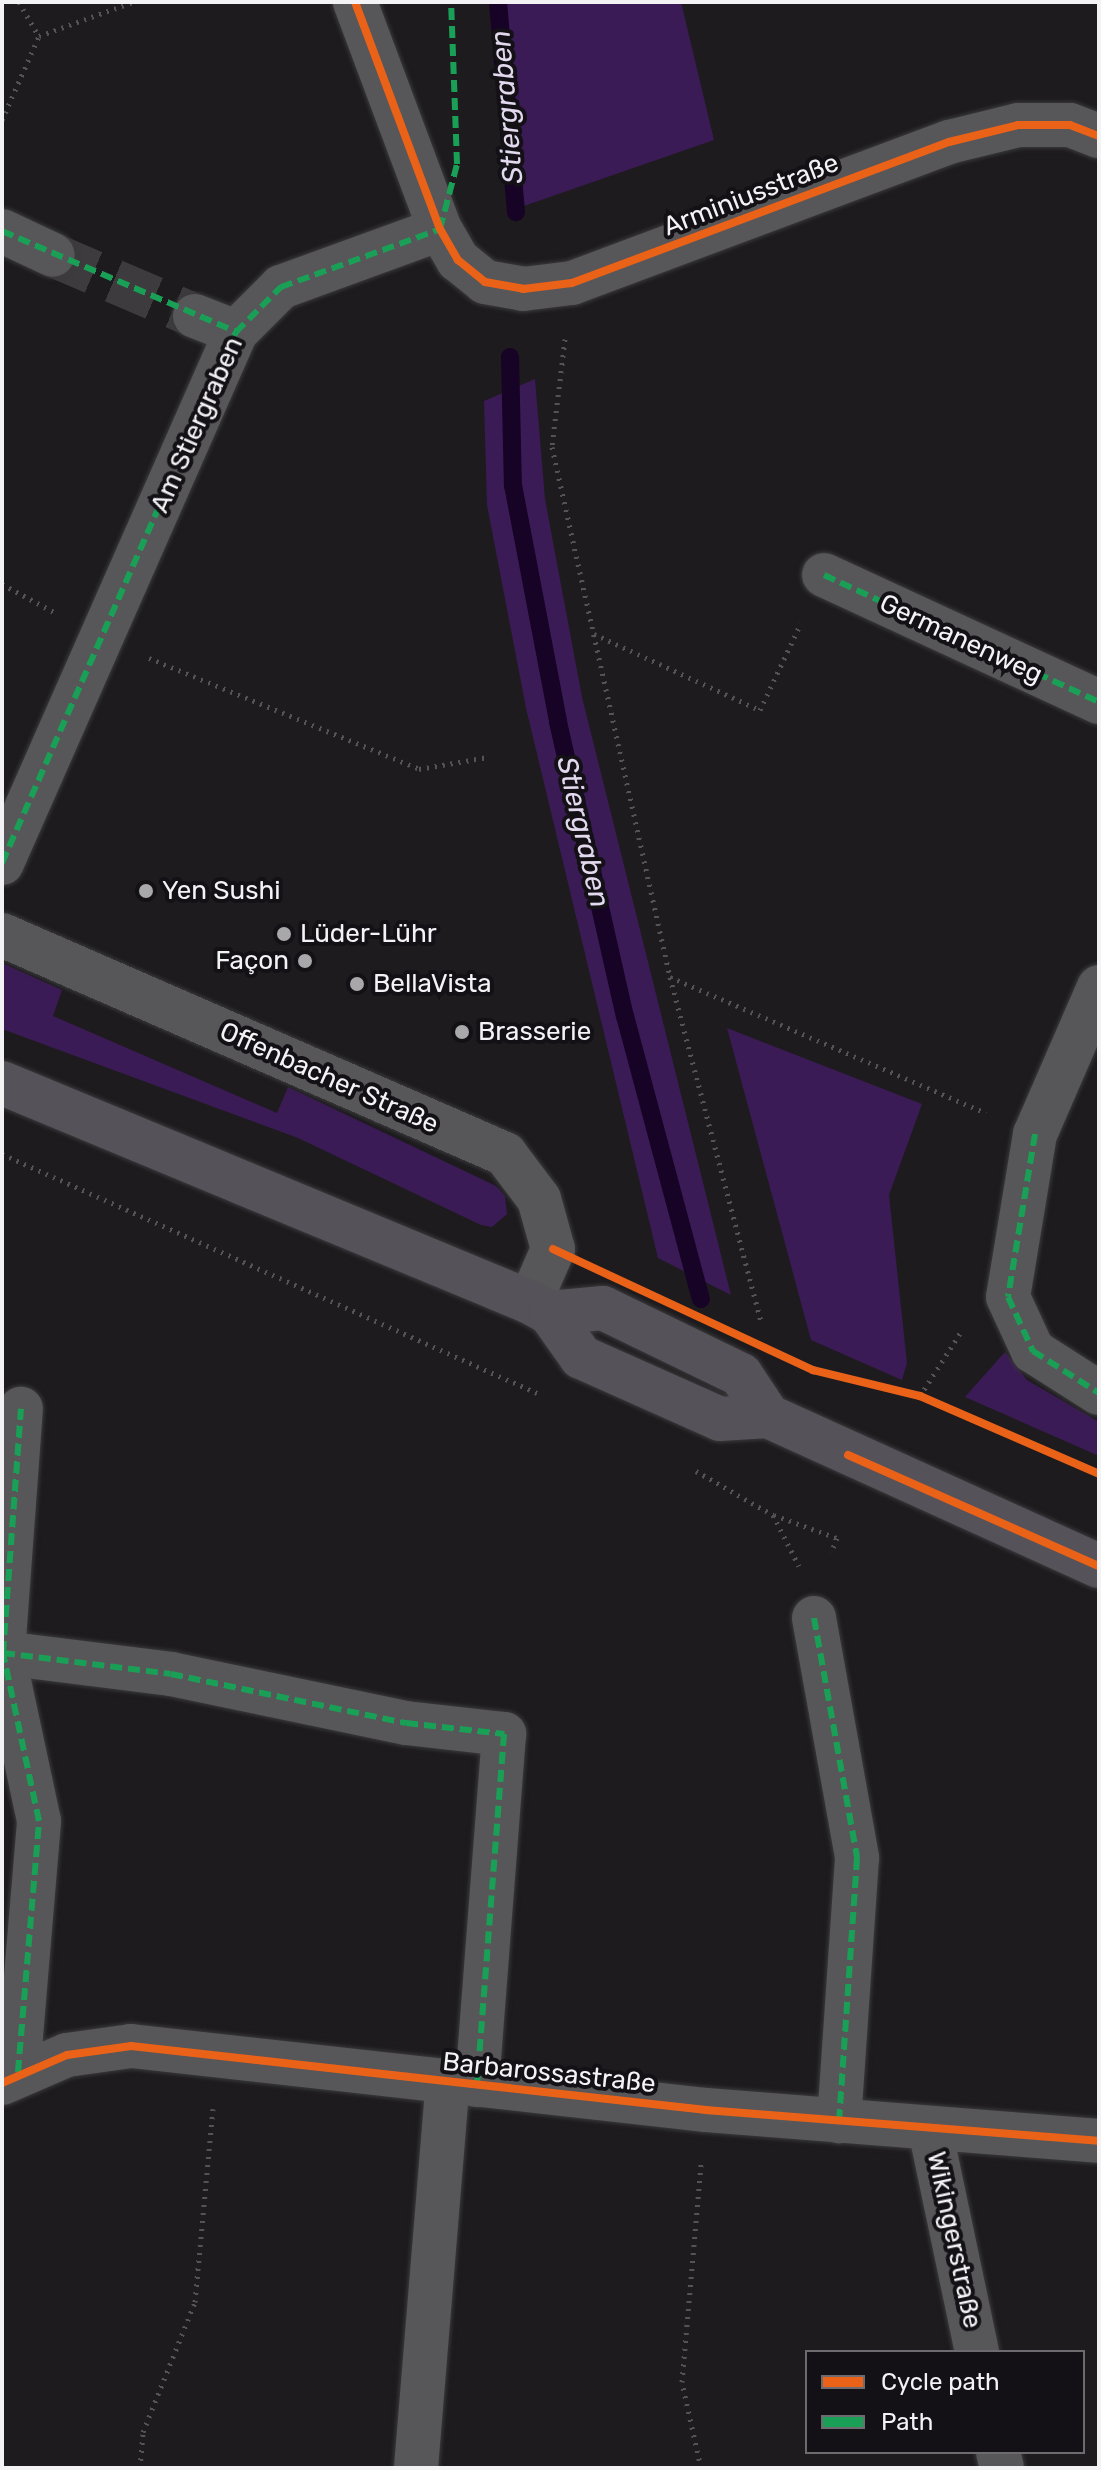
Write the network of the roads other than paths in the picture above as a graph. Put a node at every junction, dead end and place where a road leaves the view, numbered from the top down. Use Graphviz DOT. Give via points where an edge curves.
graph roads {
  1 [pos="355,2"];
  2 [pos="1099,136"];
  3 [pos="440,229"];
  4 [pos="2,231"];
  5 [pos="53,255"];
  6 [pos="195,316"];
  7 [pos="236,332"];
  8 [pos="824,575"];
  9 [pos="1099,702"];
  10 [pos="2,863"];
  11 [pos="2,935"];
  12 [pos="1099,987"];
  13 [pos="2,1083"];
  14 [pos="540,1308"];
  15 [pos="1099,1393"];
  16 [pos="21,1409"];
  17 [pos="1099,1566"];
  18 [pos="814,1618"];
  19 [pos="3,1653"];
  20 [pos="10,2077"];
  21 [pos="463,2083"];
  22 [pos="839,2121"];
  23 [pos="930,2129"];
  24 [pos="1099,2141"];
  25 [pos="977,2350"];
  26 [pos="416,2468"];
  1 -- 3 [label="street"];
  2 -- 3 [label="street, Arminiusstraße" via="1070,125 1018,125 949,142 572,283 523,289 485,282 458,260"];
  3 -- 7 [label="street, Am Stiergraben" via="281,287"];
  4 -- 5 [label="street"];
  6 -- 7 [label="street"];
  7 -- 10 [label="street, Am Stiergraben"];
  8 -- 9 [label="street, Germanenweg"];
  11 -- 14 [label="street, Offenbacher Straße" via="505,1154 539,1199 553,1249"];
  12 -- 15 [label="street" via="1035,1134 1008,1297 1033,1351"];
  13 -- 14 [label="main road"];
  14 -- 17 [label="main road" via="603,1308 741,1375 768,1416"];
  16 -- 19 [label="street, Barbarossastraße"];
  18 -- 22 [label="street" via="857,1858"];
  19 -- 20 [label="street, Barbarossastraße" via="39,1821"];
  19 -- 21 [label="street, Barbarossastraße" via="171,1674 406,1723 504,1734"];
  20 -- 21 [label="street, Barbarossastraße" via="67,2055 131,2046"];
  21 -- 22 [label="street, Barbarossastraße"];
  21 -- 26 [label="street, Barbarossastraße"];
  22 -- 23 [label="street, Barbarossastraße"];
  23 -- 24 [label="street, Barbarossastraße"];
  23 -- 25 [label="street, Wikingerstraße"];
}
